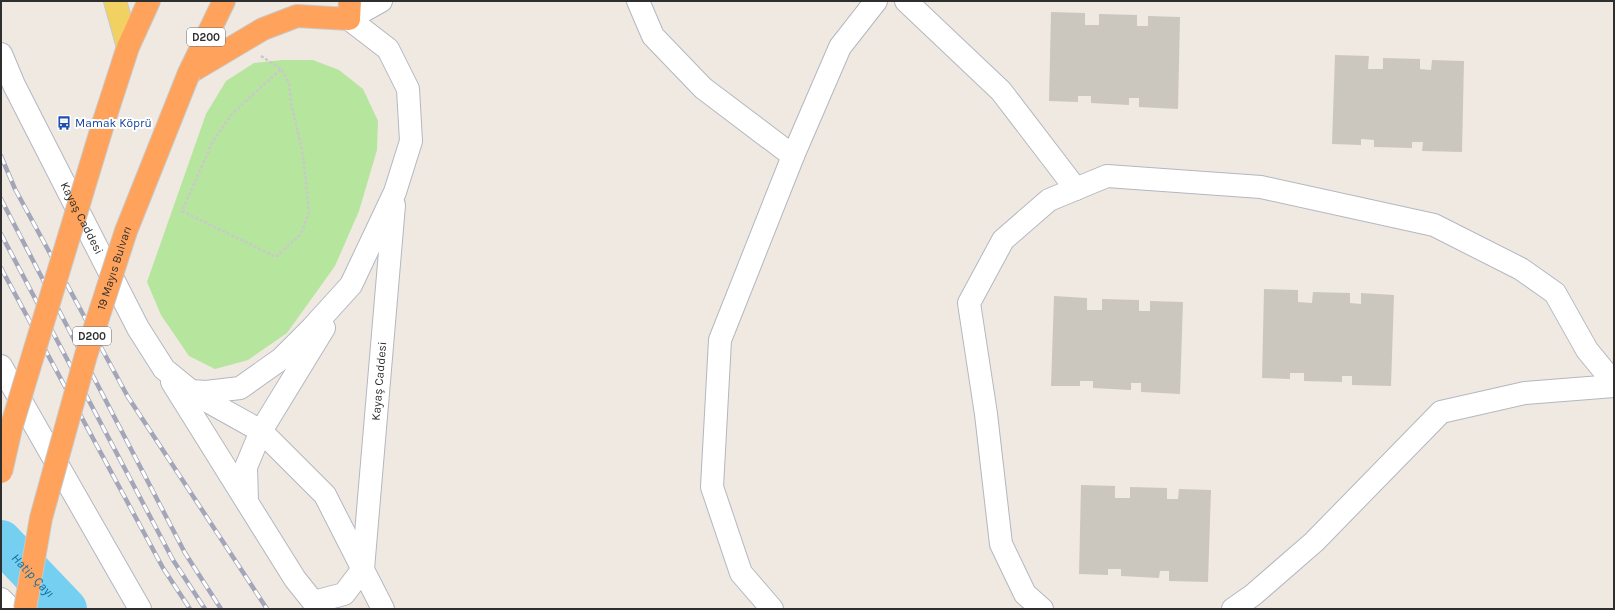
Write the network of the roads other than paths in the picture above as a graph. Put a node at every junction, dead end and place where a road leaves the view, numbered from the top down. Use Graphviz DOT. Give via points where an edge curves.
graph roads {
  1 [pos="115,1"];
  2 [pos="149,1"];
  3 [pos="224,1"];
  4 [pos="381,1"];
  5 [pos="638,1"];
  6 [pos="876,1"];
  7 [pos="906,1"];
  8 [pos="349,10"];
  9 [pos="128,47"];
  10 [pos="1,54"];
  11 [pos="189,73"];
  12 [pos="793,156"];
  13 [pos="1076,189"];
  14 [pos="395,192"];
  15 [pos="350,285"];
  16 [pos="1,366"];
  17 [pos="164,369"];
  18 [pos="1614,384"];
  19 [pos="191,391"];
  20 [pos="262,431"];
  21 [pos="1,472"];
  22 [pos="247,502"];
  23 [pos="363,569"];
  24 [pos="1,599"];
  25 [pos="316,606"];
  26 [pos="11,609"];
  27 [pos="25,609"];
  28 [pos="140,609"];
  29 [pos="384,609"];
  30 [pos="772,609"];
  31 [pos="1042,609"];
  32 [pos="1233,609"];
  1 -- 9 [label="main road"];
  2 -- 9 [label="highway"];
  3 -- 11 [label="highway, D200"];
  4 -- 8 [label="street"];
  5 -- 12 [label="street" via="653,36 703,88"];
  6 -- 12 [label="street" via="840,47"];
  7 -- 13 [label="street" via="1001,90"];
  8 -- 11 [label="highway" via="297,16 263,29"];
  8 -- 14 [label="street, Kayaş Caddesi" via="388,49 408,89 411,141"];
  9 -- 21 [label="highway, bridge" via="18,405"];
  10 -- 17 [label="street, Kayaş Caddesi" via="14,85 138,328"];
  11 -- 27 [label="highway, 19 Mayıs Bulvarı / D200, bridge" via="126,231 86,355 41,518"];
  12 -- 30 [label="street" via="720,340 712,487 741,573"];
  13 -- 18 [label="street" via="1108,176 1261,187 1434,225 1521,269 1555,293 1587,350"];
  13 -- 31 [label="street" via="1049,200 1003,240 969,303 986,414 1001,544 1025,594"];
  14 -- 15 [label="street, Kayaş Caddesi"];
  14 -- 23 [label="street, Kayaş Caddesi"];
  15 -- 19 [label="street, Kayaş Caddesi" via="281,359 240,388"];
  15 -- 20 [label="street"];
  16 -- 28 [label="street"];
  17 -- 19 [label="street, Kayaş Caddesi"];
  17 -- 22 [label="street"];
  18 -- 32 [label="street" via="1525,393 1440,412 1314,542"];
  19 -- 20 [label="street, Kayaş Caddesi"];
  20 -- 22 [label="street" via="246,467"];
  20 -- 23 [label="street, Kayaş Caddesi" via="325,495"];
  22 -- 25 [label="street" via="295,579"];
  23 -- 25 [label="street" via="344,594"];
  23 -- 29 [label="street, Kayaş Caddesi"];
  24 -- 26 [label="street"];
}
